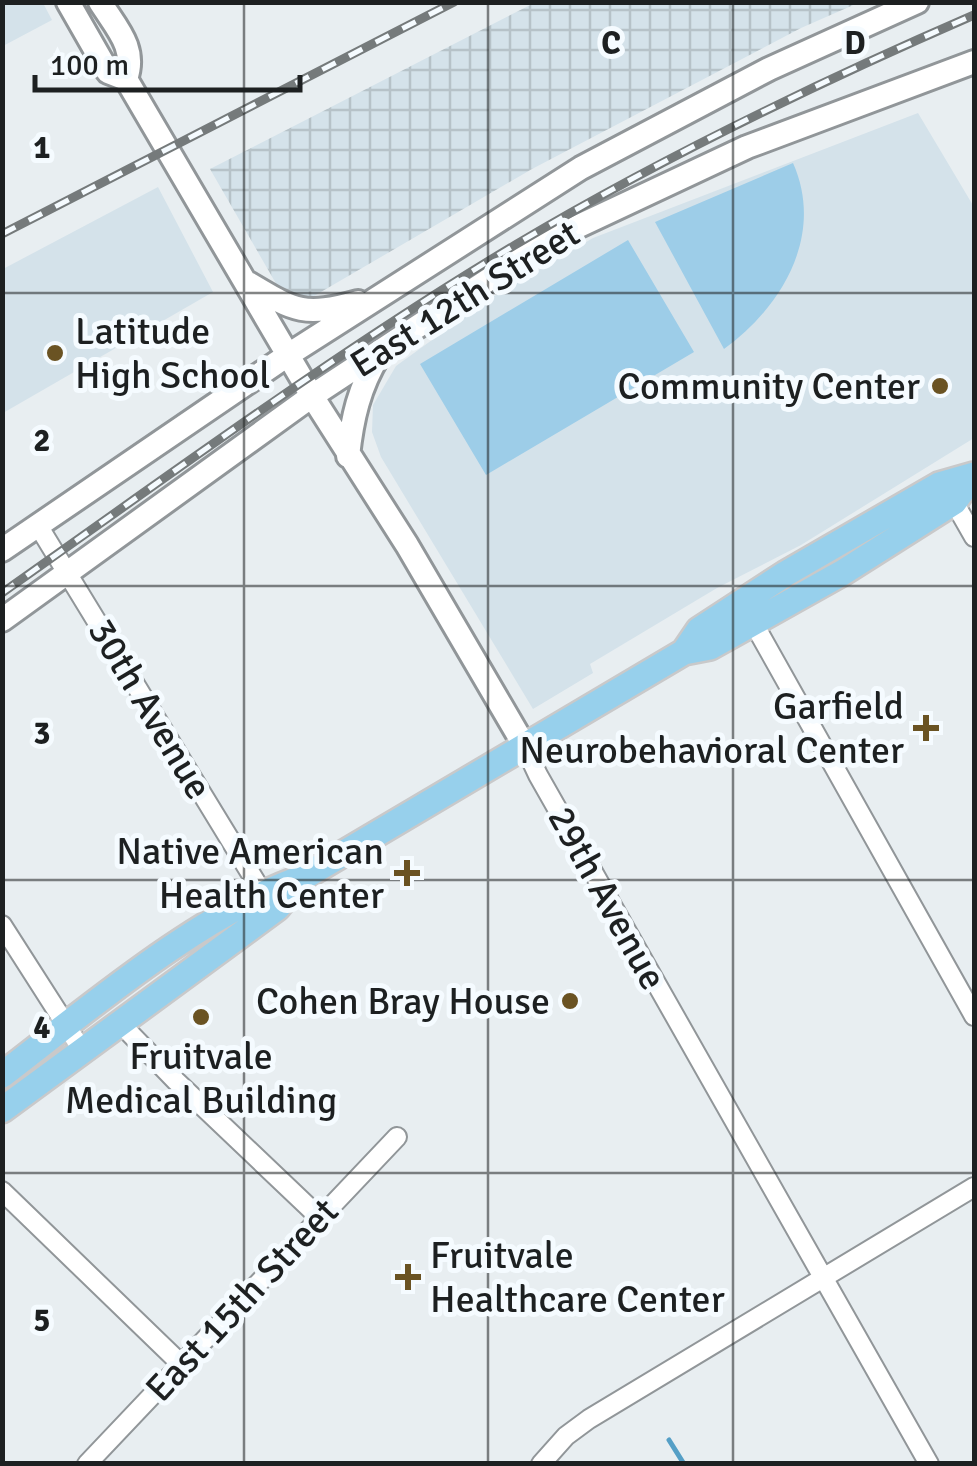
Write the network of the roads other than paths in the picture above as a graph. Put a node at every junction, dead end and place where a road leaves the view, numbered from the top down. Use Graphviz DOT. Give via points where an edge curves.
graph roads {
  1 [pos="68,2"];
  2 [pos="100,2"];
  3 [pos="917,2"];
  4 [pos="974,62"];
  5 [pos="126,79"];
  6 [pos="244,281"];
  7 [pos="380,296"];
  8 [pos="383,349"];
  9 [pos="288,355"];
  10 [pos="312,396"];
  11 [pos="348,456"];
  12 [pos="974,475"];
  13 [pos="954,502"];
  14 [pos="39,527"];
  15 [pos="974,536"];
  16 [pos="2,550"];
  17 [pos="67,574"];
  18 [pos="2,620"];
  19 [pos="754,624"];
  20 [pos="684,652"];
  21 [pos="524,744"];
  22 [pos="302,878"];
  23 [pos="262,892"];
  24 [pos="2,925"];
  25 [pos="974,1016"];
  26 [pos="119,1022"];
  27 [pos="68,1026"];
  28 [pos="82,1050"];
  29 [pos="2,1075"];
  30 [pos="2,1110"];
  31 [pos="397,1137"];
  32 [pos="974,1187"];
  33 [pos="2,1190"];
  34 [pos="320,1218"];
  35 [pos="823,1278"];
  36 [pos="181,1364"];
  37 [pos="88,1464"];
  38 [pos="541,1464"];
  39 [pos="928,1464"];
  1 -- 5 [label="main road, 29th Avenue" via="108,72"];
  2 -- 5 [label="main road, 29th Avenue" via="130,52"];
  3 -- 7 [label="main road, East 12th Street" via="769,69 580,168"];
  4 -- 8 [label="main road, East 12th Street" via="748,147 549,240"];
  5 -- 6 [label="main road, 29th Avenue"];
  6 -- 7 [label="main road" via="302,311"];
  6 -- 9 [label="main road, 29th Avenue"];
  7 -- 9 [label="main road, East 12th Street"];
  8 -- 10 [label="main road, East 12th Street"];
  8 -- 11 [label="main road" via="356,406"];
  9 -- 10 [label="main road, 29th Avenue"];
  9 -- 14 [label="main road, East 12th Street"];
  10 -- 11 [label="main road, 29th Avenue"];
  10 -- 17 [label="main road, East 12th Street"];
  11 -- 21 [label="main road, 29th Avenue"];
  12 -- 13 [label="main road"];
  12 -- 20 [label="main road" via="940,485 766,586 699,630"];
  13 -- 15 [label="street"];
  13 -- 19 [label="main road"];
  14 -- 16 [label="main road, East 12th Street"];
  14 -- 17 [label="street, 30th Avenue"];
  17 -- 18 [label="main road, East 12th Street"];
  17 -- 23 [label="street, 30th Avenue"];
  19 -- 20 [label="main road" via="710,647"];
  19 -- 25 [label="street"];
  20 -- 21 [label="main road"];
  21 -- 22 [label="main road"];
  21 -- 35 [label="street, 29th Avenue"];
  22 -- 23 [label="main road"];
  22 -- 26 [label="main road" via="277,908"];
  23 -- 27 [label="main road"];
  24 -- 27 [label="street"];
  26 -- 28 [label="main road"];
  26 -- 34 [label="street"];
  27 -- 28 [label="street"];
  27 -- 29 [label="main road"];
  28 -- 30 [label="main road"];
  31 -- 34 [label="street, East 15th Street"];
  32 -- 35 [label="street"];
  33 -- 36 [label="street"];
  34 -- 36 [label="street, East 15th Street"];
  35 -- 38 [label="street" via="589,1419"];
  35 -- 39 [label="street, 29th Avenue"];
  36 -- 37 [label="street, East 15th Street"];
}
